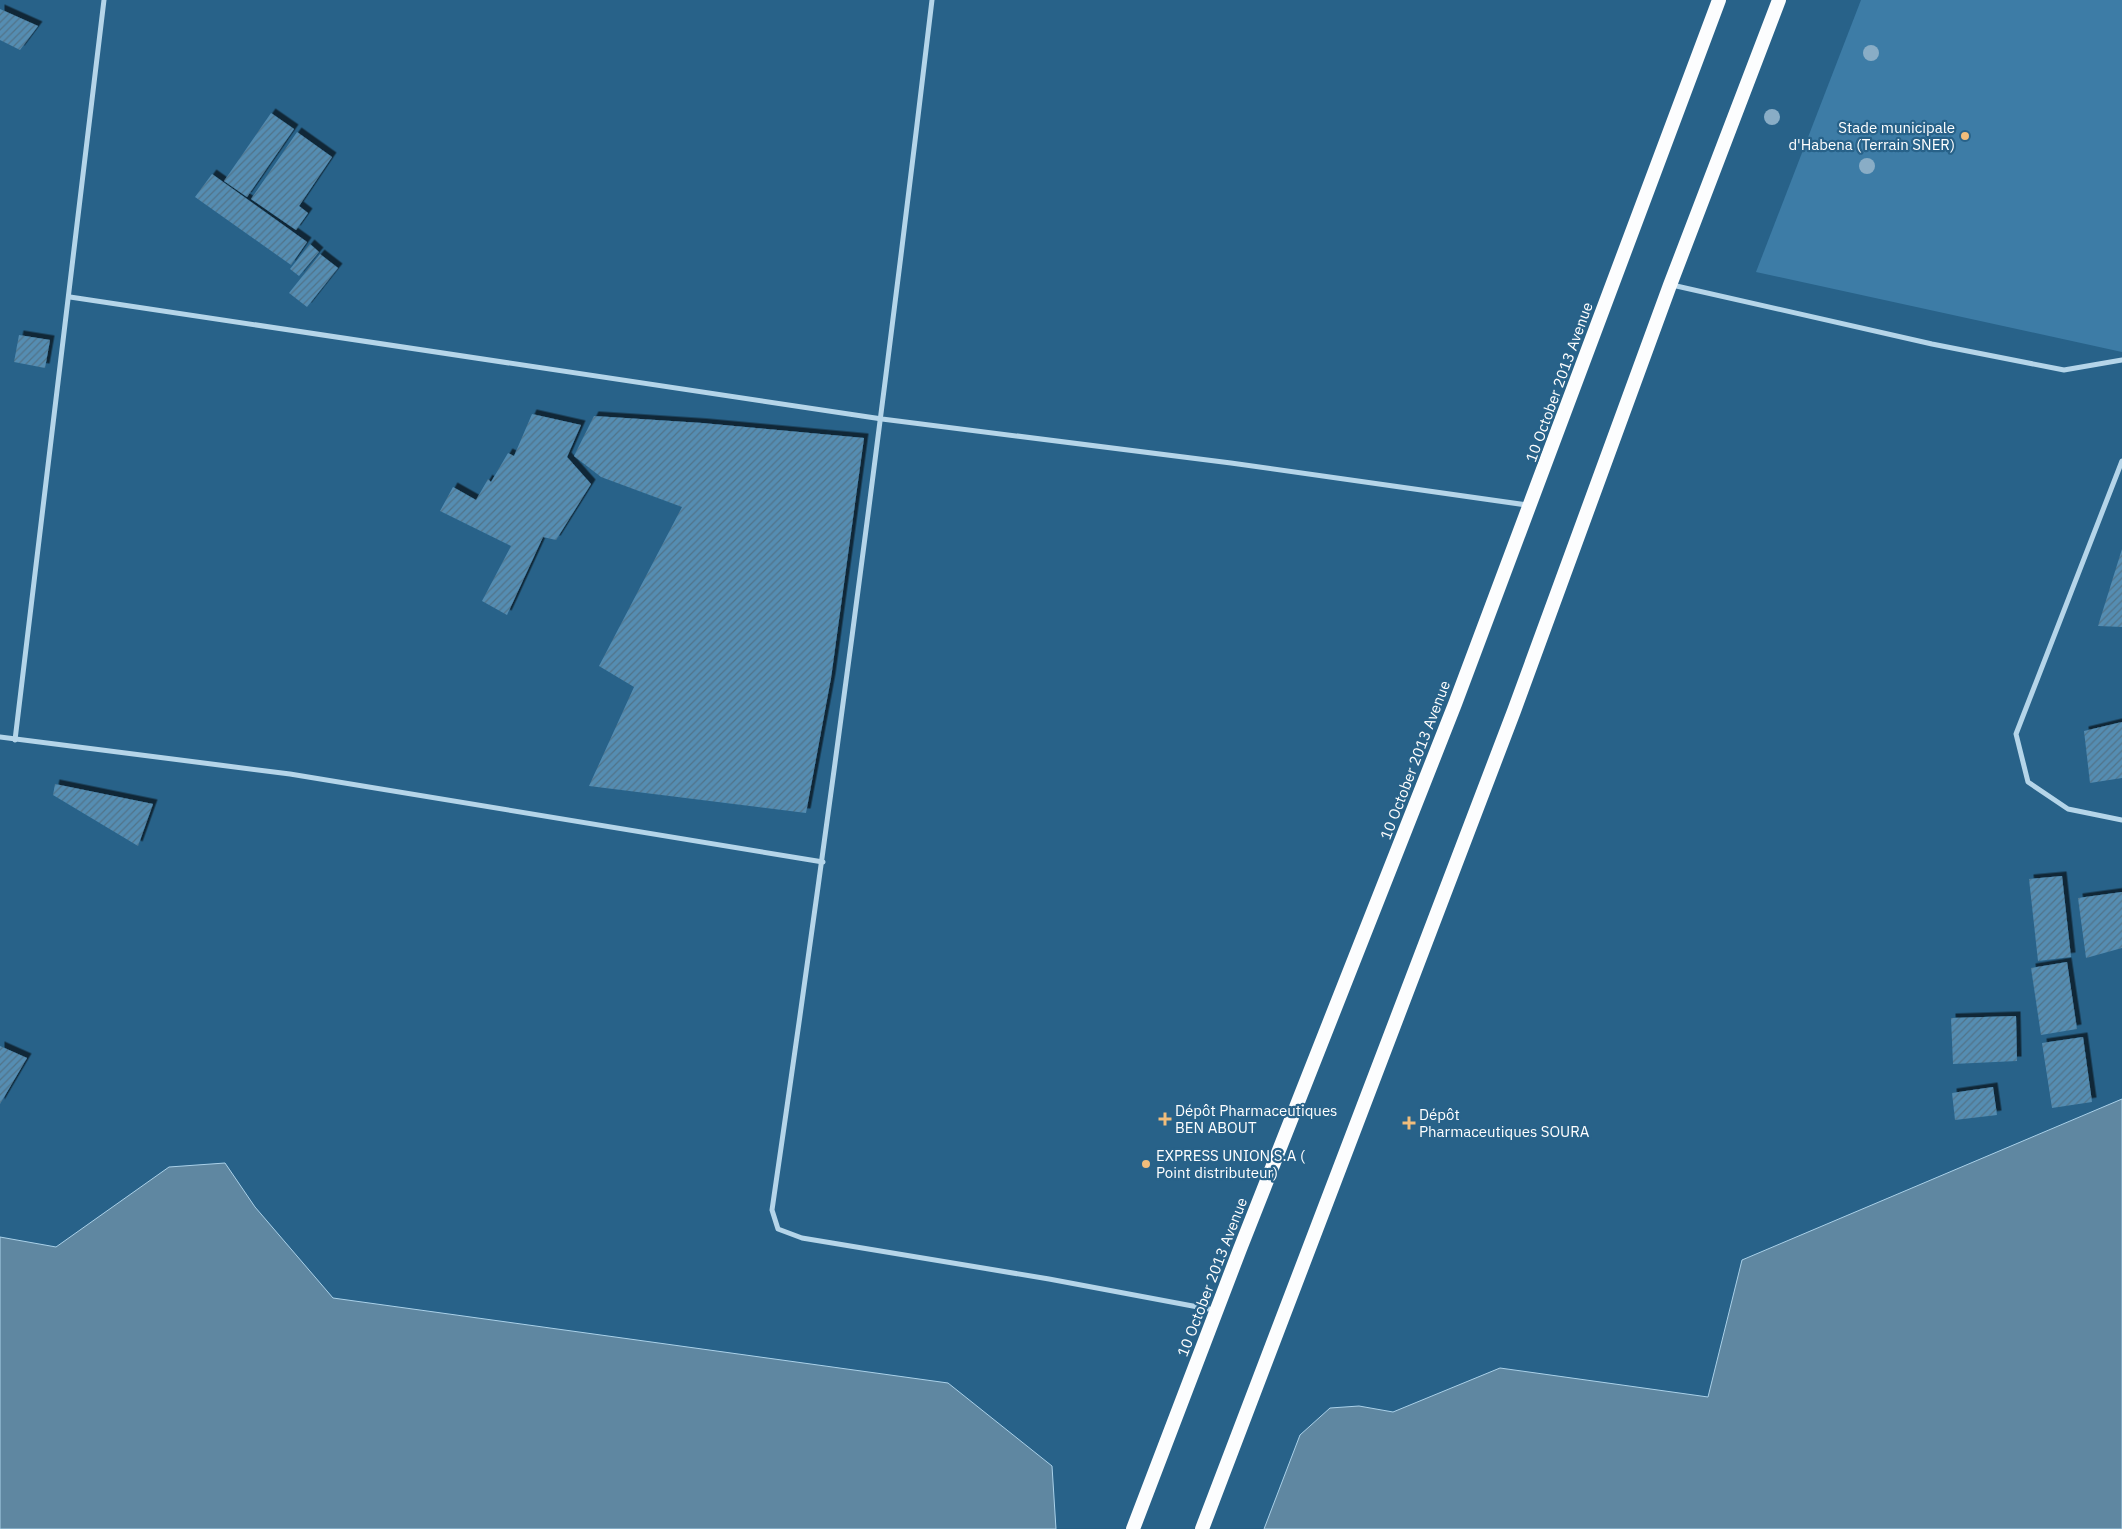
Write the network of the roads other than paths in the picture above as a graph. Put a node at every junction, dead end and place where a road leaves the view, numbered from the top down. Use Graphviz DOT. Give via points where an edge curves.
graph roads {
  1 [pos="104,0"];
  2 [pos="932,0"];
  3 [pos="1719,0"];
  4 [pos="1780,0"];
  5 [pos="1670,285"];
  6 [pos="70,297"];
  7 [pos="2122,360"];
  8 [pos="882,419"];
  9 [pos="2122,461"];
  10 [pos="1530,505"];
  11 [pos="0,737"];
  12 [pos="15,740"];
  13 [pos="2122,820"];
  14 [pos="823,862"];
  15 [pos="1216,1311"];
  16 [pos="1134,1529"];
  17 [pos="1202,1529"];
  1 -- 6 [label="street"];
  2 -- 8 [label="street"];
  3 -- 10 [label="highway, 10 October 2013 Avenue"];
  4 -- 5 [label="highway"];
  5 -- 7 [label="street" via="2064,370"];
  5 -- 17 [label="highway" via="1514,711"];
  6 -- 8 [label="street"];
  6 -- 12 [label="street"];
  8 -- 10 [label="street"];
  8 -- 14 [label="street"];
  9 -- 13 [label="street" via="2016,734 2028,782 2068,809"];
  10 -- 15 [label="highway, 10 October 2013 Avenue" via="1456,704"];
  11 -- 12 [label="street"];
  12 -- 14 [label="street" via="290,774"];
  14 -- 15 [label="street" via="772,1210 778,1229 802,1238 1049,1279"];
  15 -- 16 [label="highway, 10 October 2013 Avenue"];
}
